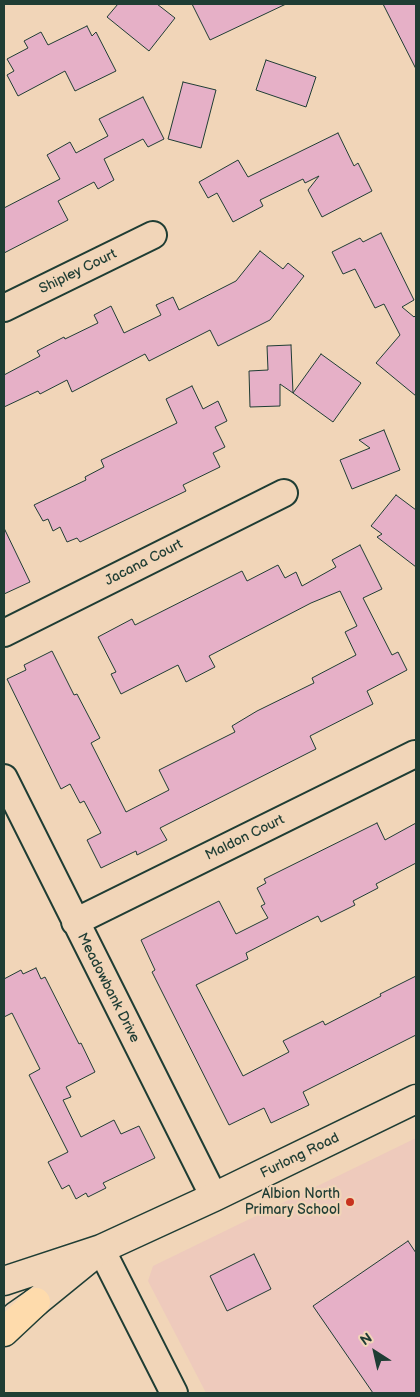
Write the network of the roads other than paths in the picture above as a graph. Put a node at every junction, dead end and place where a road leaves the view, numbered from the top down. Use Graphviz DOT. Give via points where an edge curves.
graph roads {
  1 [pos="153,235"];
  2 [pos="4,308"];
  3 [pos="284,493"];
  4 [pos="4,633"];
  5 [pos="415,754"];
  6 [pos="4,778"];
  7 [pos="75,922"];
  8 [pos="416,1099"];
  9 [pos="214,1197"];
  10 [pos="101,1249"];
  11 [pos="4,1281"];
  12 [pos="36,1302"];
  13 [pos="4,1325"];
  14 [pos="4,1332"];
  15 [pos="174,1393"];
  1 -- 2 [label="street, Shipley Court"];
  3 -- 4 [label="street, Jacana Court"];
  5 -- 7 [label="street, Maldon Court"];
  6 -- 7 [label="street, Meadowbank Drive"];
  7 -- 9 [label="street, Meadowbank Drive"];
  8 -- 9 [label="street, Furlong Road"];
  9 -- 10 [label="street, Furlong Road"];
  10 -- 11 [label="street, Furlong Road"];
  10 -- 12 [label="street, Furlong Road"];
  10 -- 15 [label="street"];
  12 -- 13 [label="street, Furlong Road"];
  12 -- 14 [label="highway"];
}
